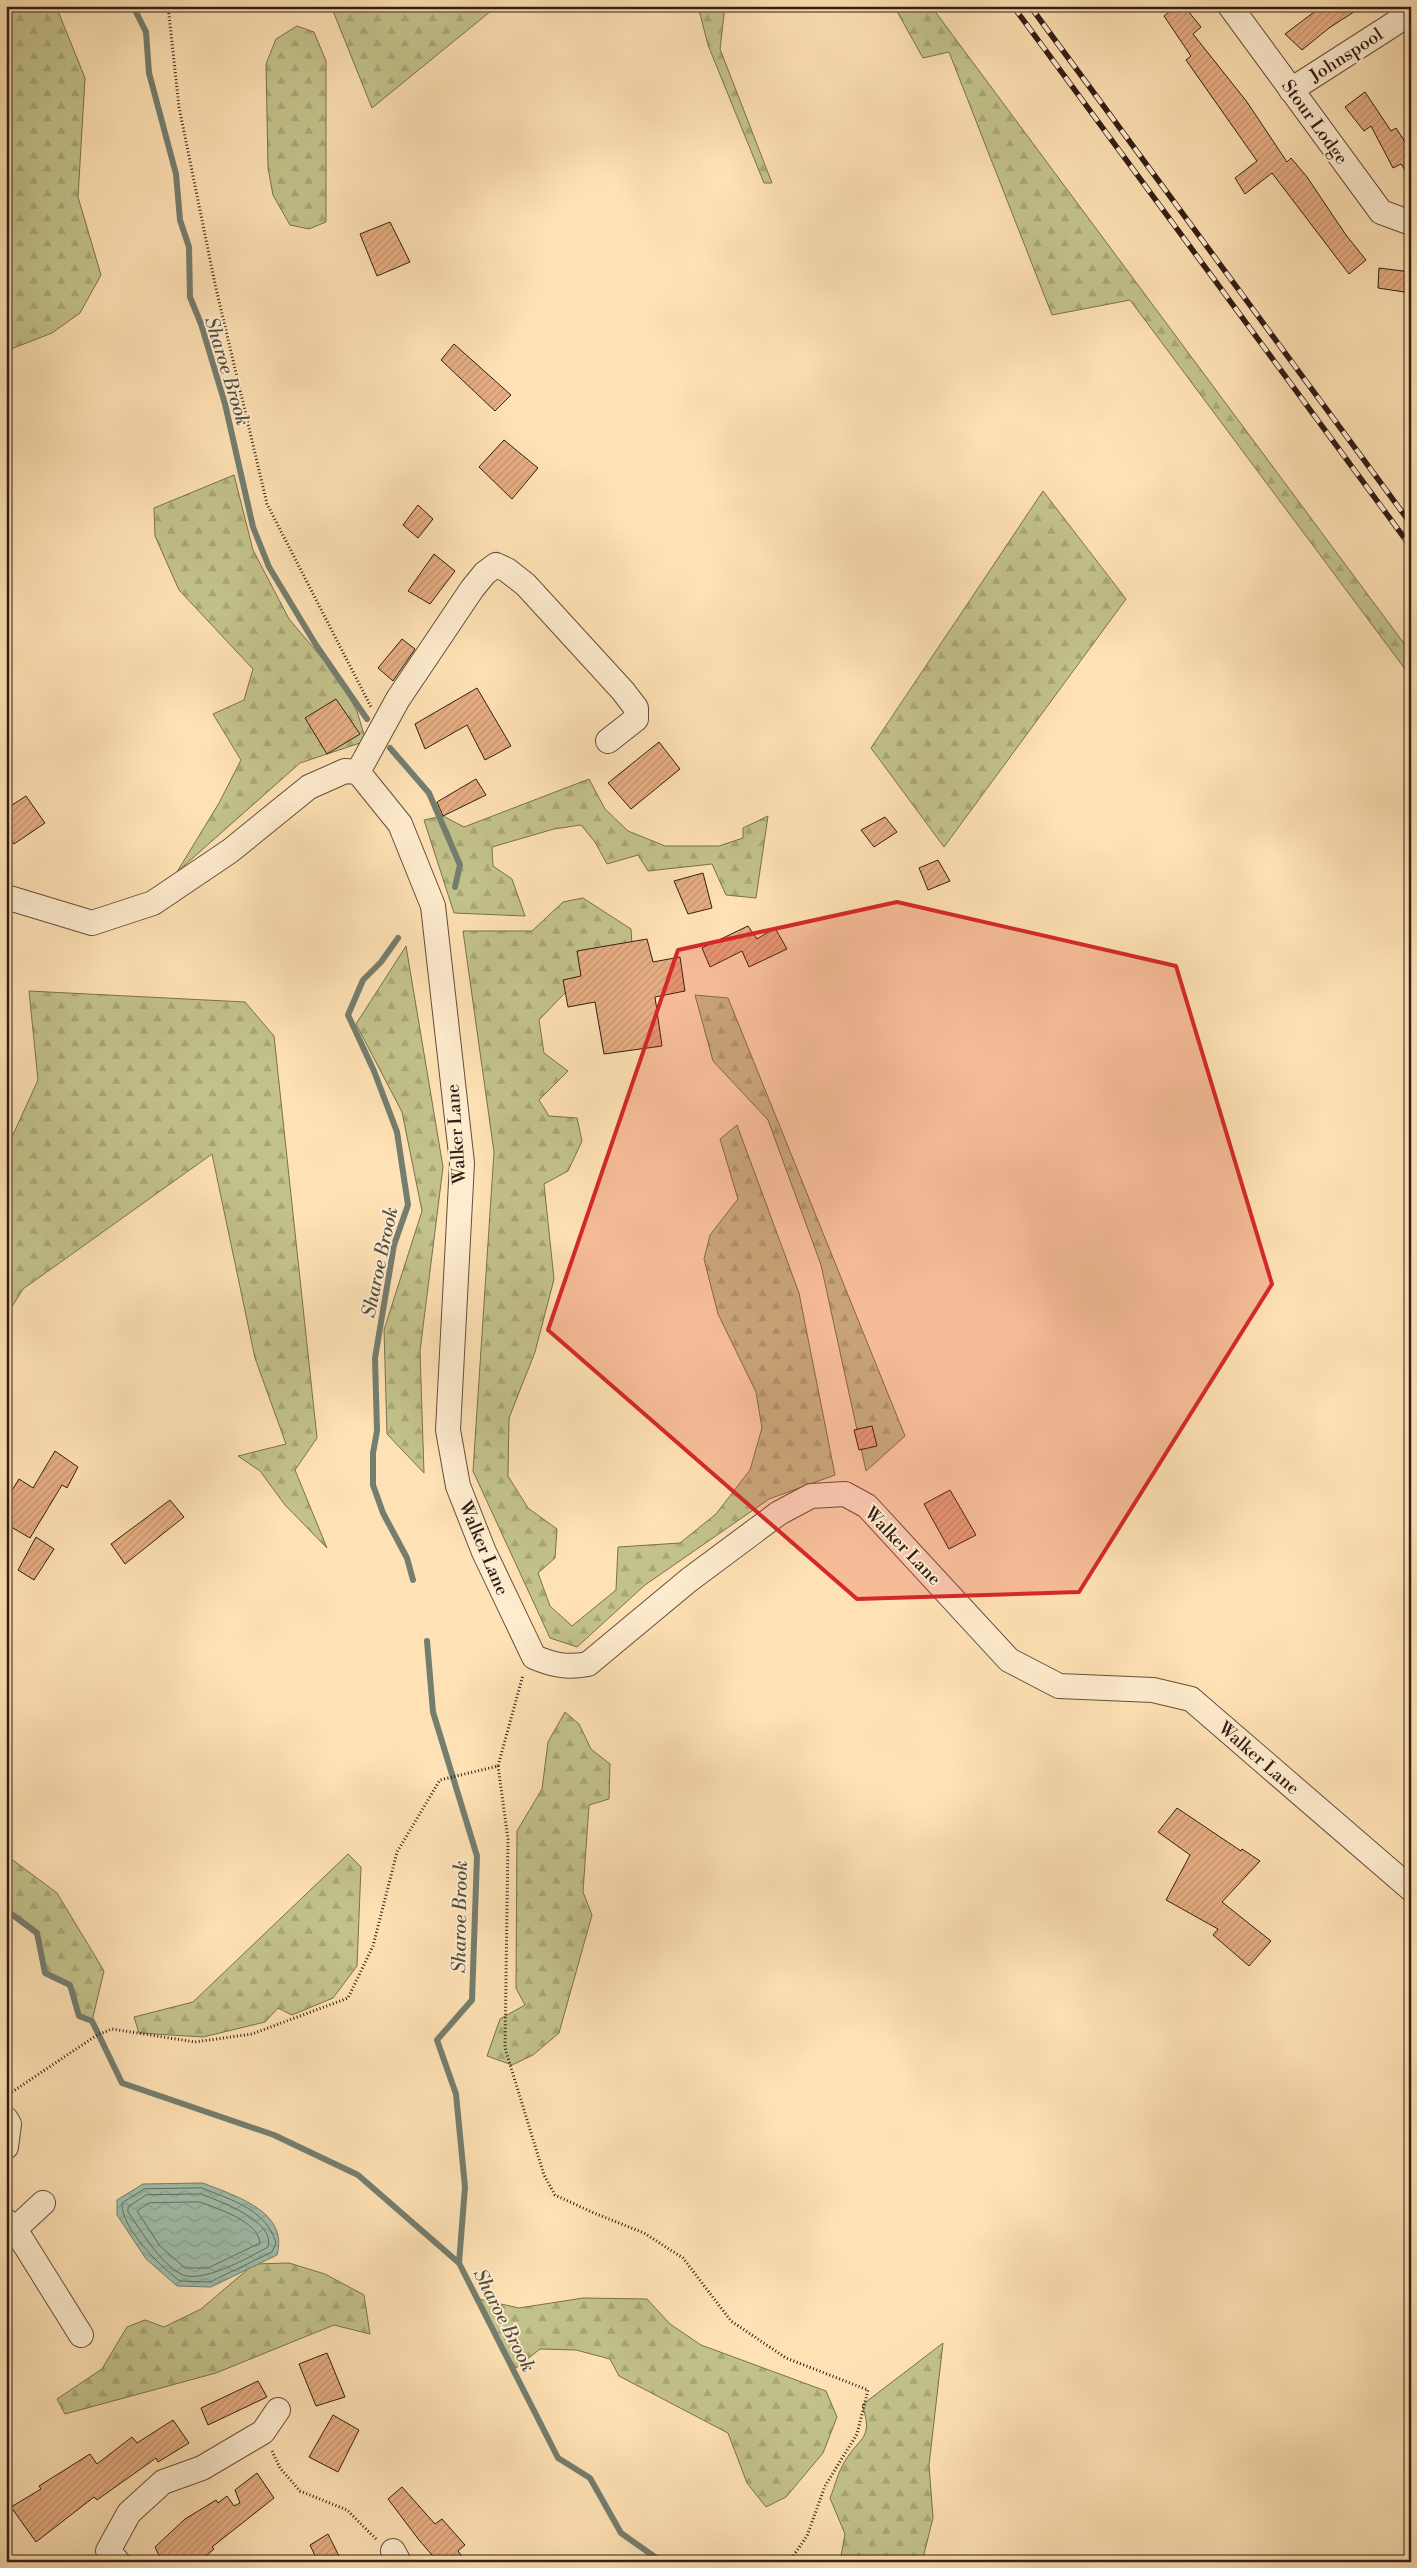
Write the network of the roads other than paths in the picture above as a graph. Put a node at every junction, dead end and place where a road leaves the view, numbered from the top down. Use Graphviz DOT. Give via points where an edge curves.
graph roads {
  1 [pos="1230,6"];
  2 [pos="1400,20"];
  3 [pos="1291,90"];
  4 [pos="1411,223"];
  5 [pos="608,741"];
  6 [pos="358,772"];
  7 [pos="6,897"];
  8 [pos="1411,1889"];
  9 [pos="6,2120"];
  10 [pos="6,2148"];
  11 [pos="43,2203"];
  12 [pos="11,2225"];
  13 [pos="81,2335"];
  14 [pos="278,2410"];
  15 [pos="118,2562"];
  1 -- 3 [label="street, Stour Lodge"];
  2 -- 3 [label="street, Johnspool"];
  3 -- 4 [label="street, Stour Lodge" via="1381,212"];
  5 -- 6 [label="street" via="636,719 636,708 526,585 496,565 485,572 398,699"];
  6 -- 7 [label="street" via="345,771 309,787 230,851 153,903 92,924"];
  6 -- 8 [label="street, Walker Lane" via="400,824 433,906 462,1163 448,1430 458,1486 484,1552 534,1657 554,1666 588,1664 689,1580 779,1513 811,1496 845,1494 867,1506 1009,1660 1059,1686 1152,1690 1191,1699"];
  9 -- 10 [label="street" via="9,2124"];
  11 -- 12 [label="street"];
  12 -- 13 [label="street"];
  14 -- 15 [label="street" via="263,2432 202,2468 164,2482 129,2513 108,2551"];
}
